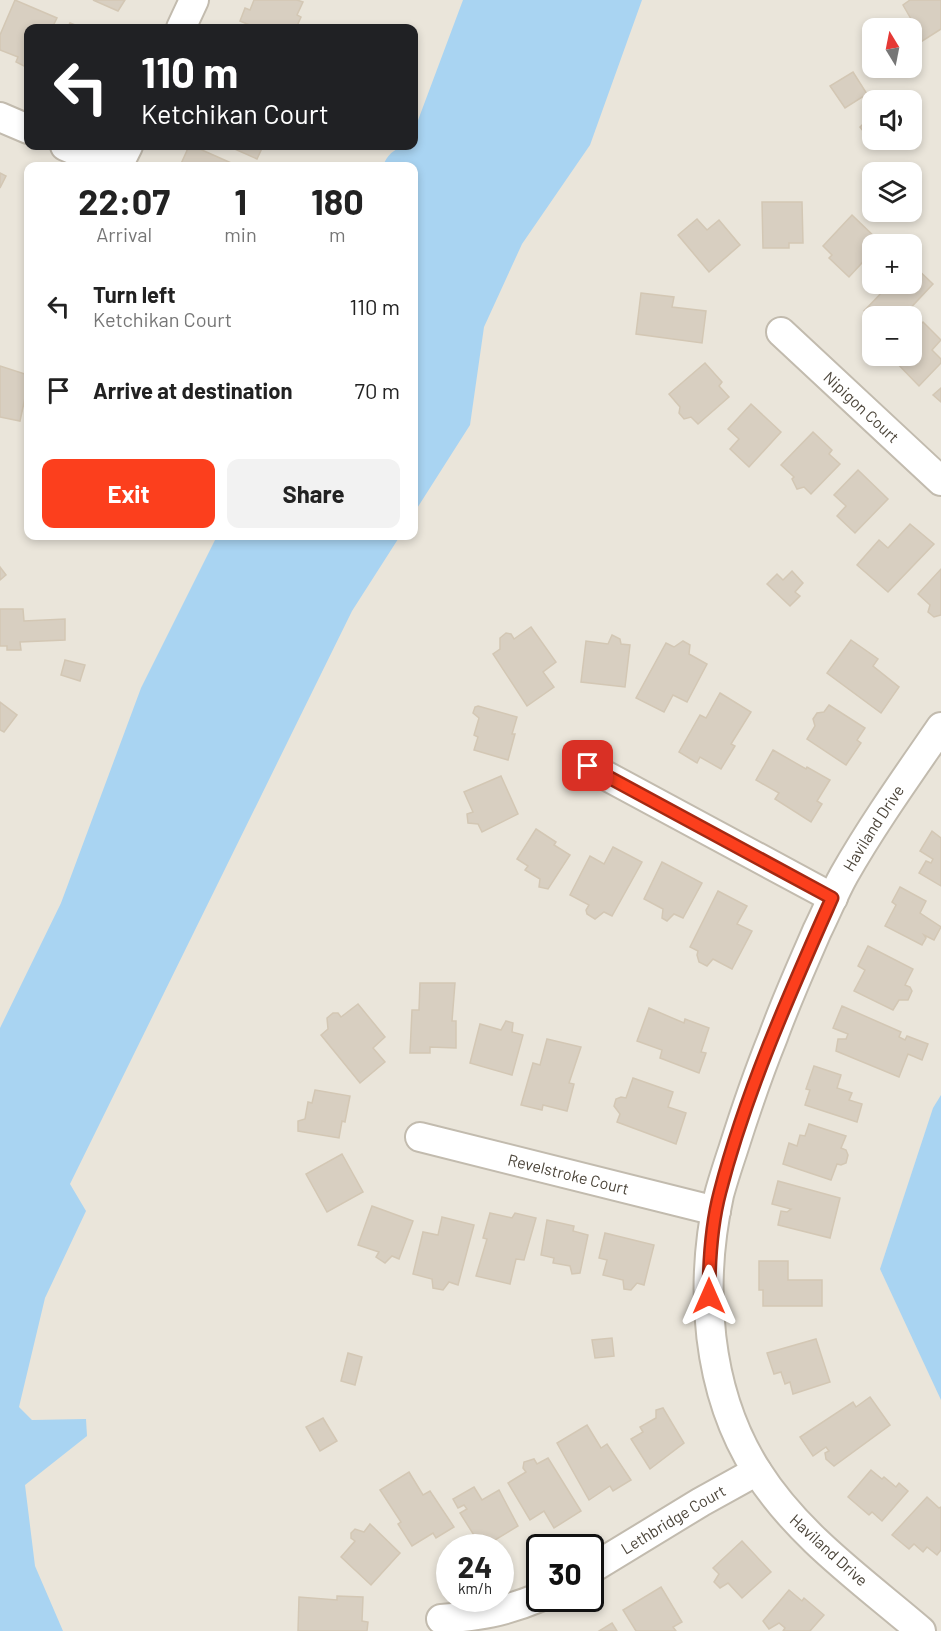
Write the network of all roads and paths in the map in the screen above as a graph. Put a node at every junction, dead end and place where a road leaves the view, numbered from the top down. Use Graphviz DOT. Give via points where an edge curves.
graph roads {
  1 [pos="194,0"];
  2 [pos="183,24"];
  3 [pos="0,117"];
  4 [pos="24,127"];
  5 [pos="74,150"];
  6 [pos="103,162"];
  7 [pos="781,332"];
  8 [pos="941,481"];
  9 [pos="941,727"];
  10 [pos="588,766"];
  11 [pos="832,898"];
  12 [pos="420,1137"];
  13 [pos="716,1211"];
  14 [pos="757,1471"];
  15 [pos="604,1561"];
  16 [pos="526,1603"];
  17 [pos="441,1619"];
  18 [pos="921,1631"];
  1 -- 2 [label="street"];
  3 -- 4 [label="street"];
  5 -- 6 [label="street"];
  7 -- 8 [label="street, Nipigon Court"];
  9 -- 11 [label="street, Haviland Drive"];
  10 -- 11 [label="street"];
  11 -- 13 [label="street, Haviland Drive" via="752,1092"];
  12 -- 13 [label="street, Revelstroke Court"];
  13 -- 14 [label="street, Haviland Drive" via="709,1262 709,1313 715,1360 726,1404"];
  14 -- 15 [label="street, Lethbridge Court"];
  14 -- 18 [label="street, Haviland Drive" via="801,1527"];
  16 -- 17 [label="street" via="480,1616"];
}
